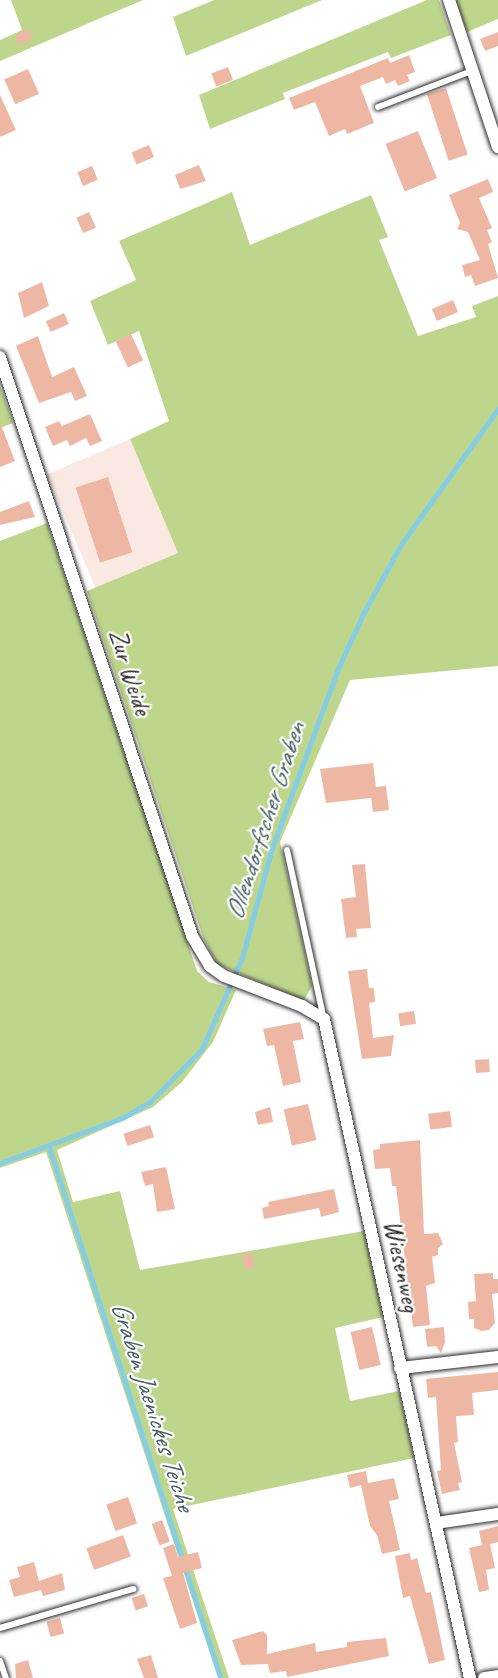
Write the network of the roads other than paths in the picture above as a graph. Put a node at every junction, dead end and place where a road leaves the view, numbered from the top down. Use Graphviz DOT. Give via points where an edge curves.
graph roads {
  1 [pos="449,0"];
  2 [pos="472,71"];
  3 [pos="378,107"];
  4 [pos="498,147"];
  5 [pos="0,357"];
  6 [pos="287,850"];
  7 [pos="324,1019"];
  8 [pos="498,1357"];
  9 [pos="400,1368"];
  10 [pos="498,1514"];
  11 [pos="436,1523"];
  12 [pos="133,1589"];
  13 [pos="0,1628"];
  14 [pos="0,1661"];
  15 [pos="498,1676"];
  16 [pos="6,1678"];
  17 [pos="470,1678"];
  18 [pos="484,1678"];
  1 -- 2 [label="street"];
  2 -- 3 [label="lane"];
  2 -- 4 [label="street"];
  5 -- 7 [label="street, Zur Weide" via="192,936 210,966 224,976 302,1006"];
  6 -- 7 [label="lane, Wiesenweg"];
  7 -- 9 [label="street, Wiesenweg"];
  8 -- 9 [label="street"];
  9 -- 11 [label="street, Wiesenweg"];
  10 -- 11 [label="street"];
  11 -- 17 [label="street, Wiesenweg"];
  12 -- 13 [label="lane"];
  14 -- 16 [label="lane"];
  15 -- 18 [label="street"];
}
